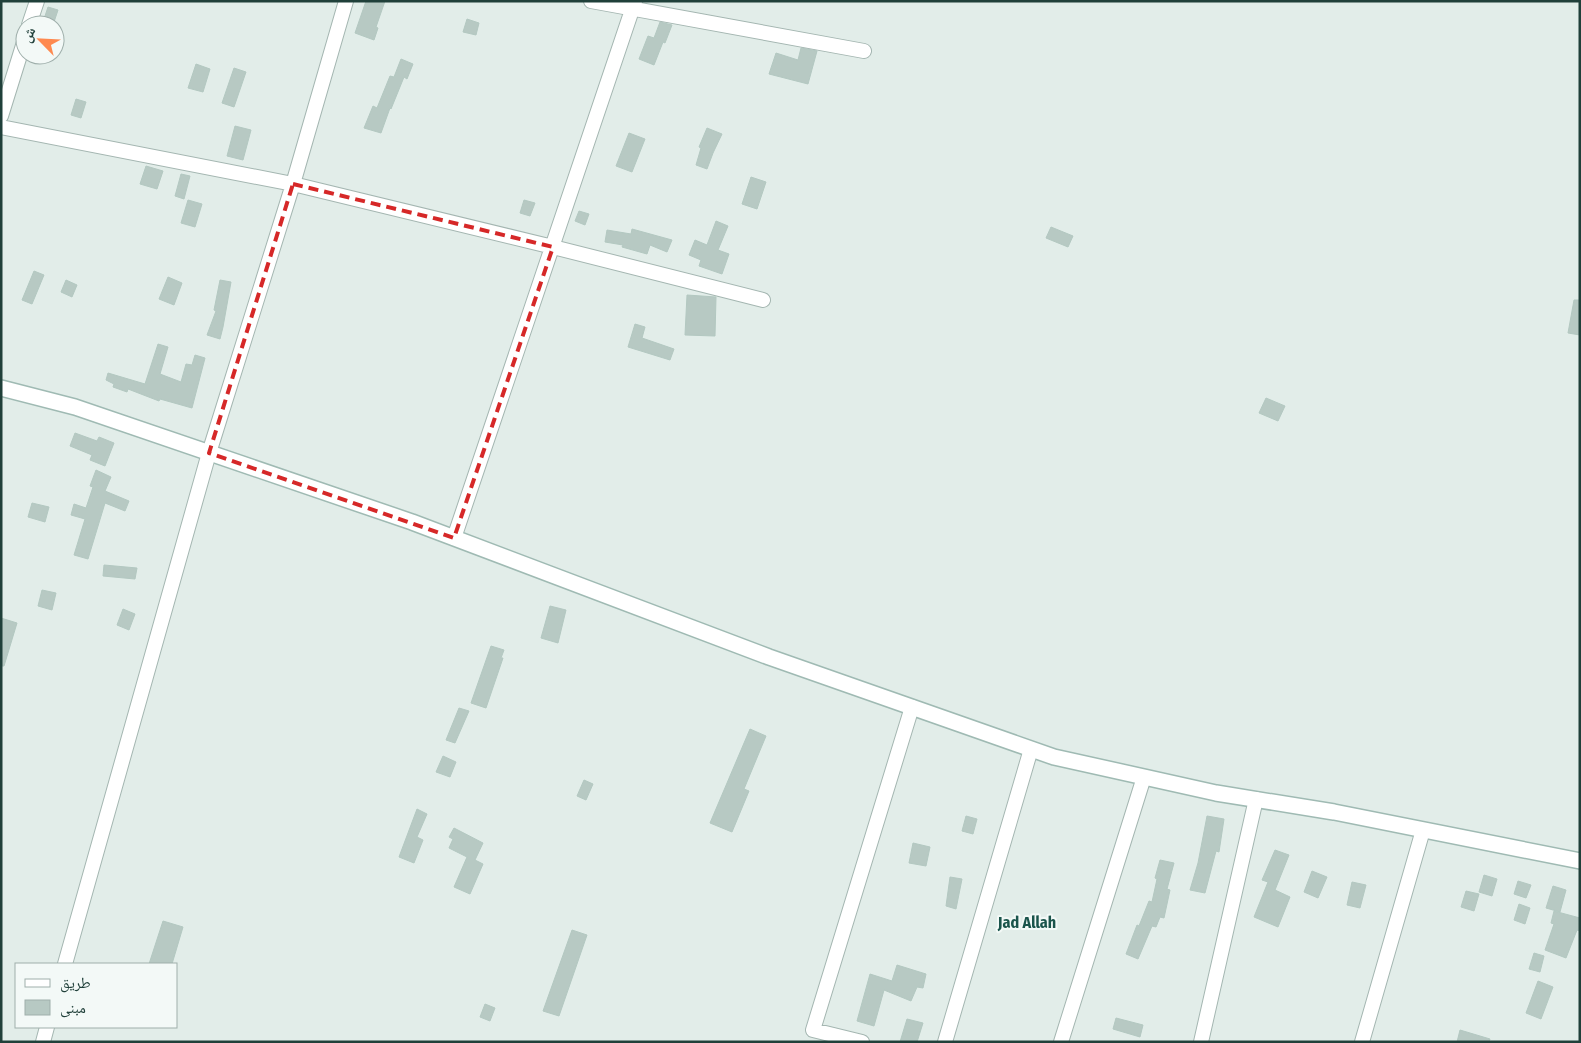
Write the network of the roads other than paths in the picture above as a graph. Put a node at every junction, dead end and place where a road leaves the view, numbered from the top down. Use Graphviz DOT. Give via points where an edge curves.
graph roads {
  1 [pos="37,1"];
  2 [pos="346,1"];
  3 [pos="591,1"];
  4 [pos="634,5"];
  5 [pos="32,15"];
  6 [pos="864,51"];
  7 [pos="17,65"];
  8 [pos="1,116"];
  9 [pos="1,127"];
  10 [pos="293,184"];
  11 [pos="553,247"];
  12 [pos="763,300"];
  13 [pos="1,388"];
  14 [pos="209,453"];
  15 [pos="454,538"];
  16 [pos="912,707"];
  17 [pos="1031,749"];
  18 [pos="1144,777"];
  19 [pos="1256,799"];
  20 [pos="1423,830"];
  21 [pos="1580,861"];
  22 [pos="65,963"];
  23 [pos="47,1028"];
  24 [pos="43,1042"];
  25 [pos="862,1042"];
  26 [pos="945,1042"];
  27 [pos="1061,1042"];
  28 [pos="1201,1042"];
  29 [pos="1362,1042"];
  1 -- 5 [label="street"];
  2 -- 10 [label="street"];
  3 -- 4 [label="street"];
  4 -- 6 [label="street"];
  4 -- 11 [label="street"];
  7 -- 8 [label="street"];
  9 -- 10 [label="street"];
  10 -- 11 [label="street"];
  10 -- 14 [label="street"];
  11 -- 12 [label="street"];
  11 -- 15 [label="street"];
  13 -- 14 [label="street" via="75,407"];
  14 -- 15 [label="street"];
  14 -- 22 [label="street"];
  15 -- 16 [label="street" via="769,657"];
  16 -- 17 [label="street"];
  16 -- 25 [label="street" via="812,1030"];
  17 -- 18 [label="street"];
  17 -- 26 [label="street"];
  18 -- 19 [label="street"];
  18 -- 27 [label="street"];
  19 -- 20 [label="street"];
  19 -- 28 [label="street"];
  20 -- 21 [label="street"];
  20 -- 29 [label="street"];
  23 -- 24 [label="street"];
}
